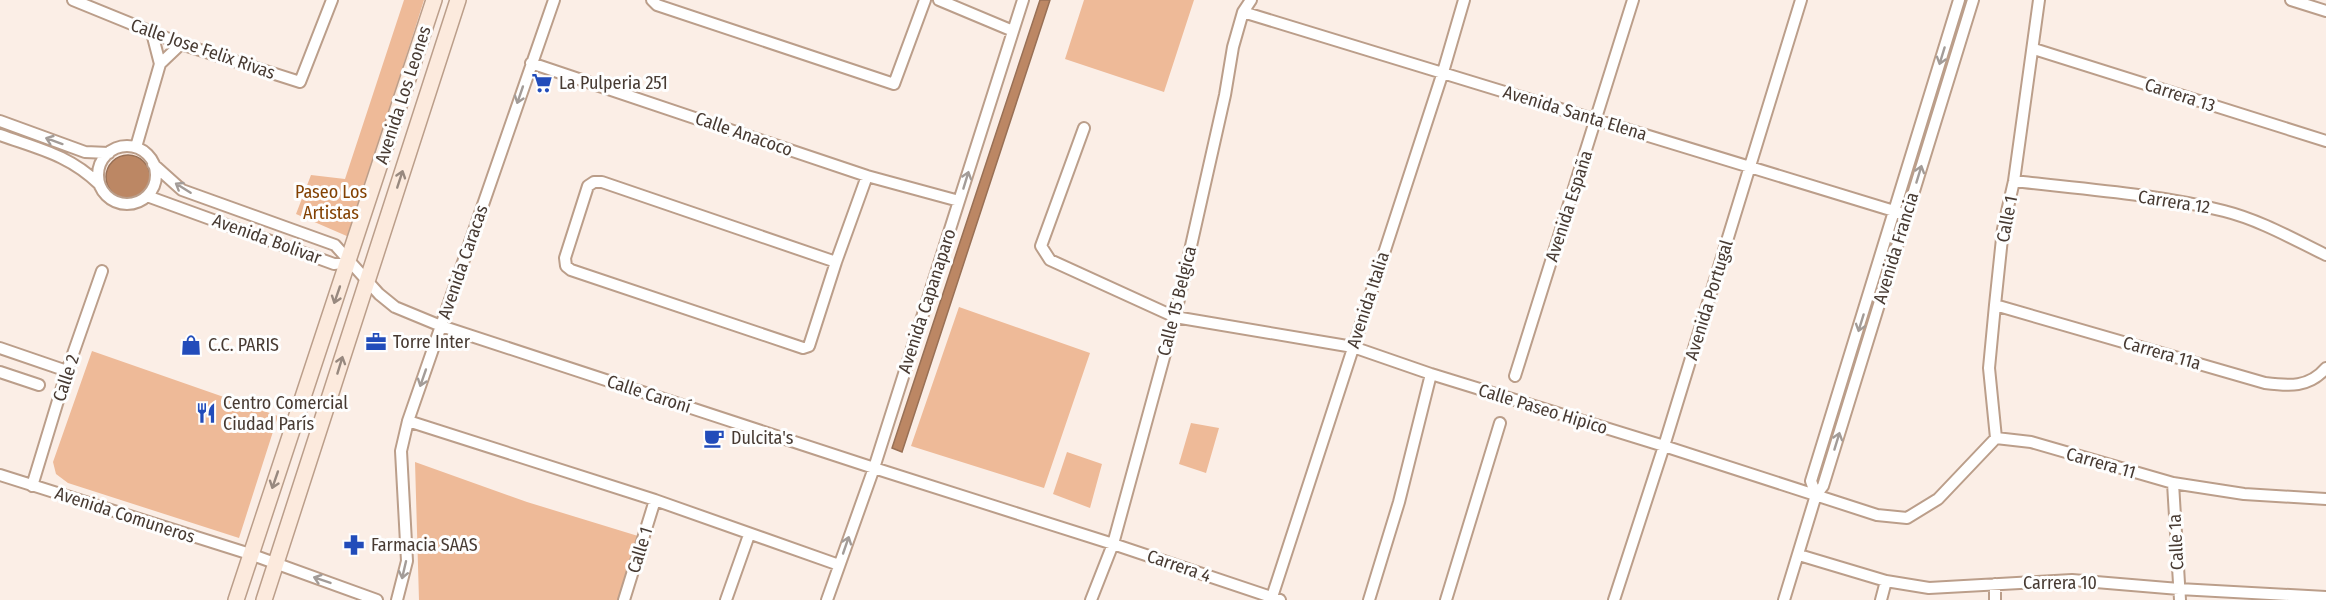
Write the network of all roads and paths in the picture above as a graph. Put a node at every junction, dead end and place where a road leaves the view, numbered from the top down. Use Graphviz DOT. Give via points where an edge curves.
graph roads {
  1 [pos="73,0"];
  2 [pos="332,0"];
  3 [pos="434,0"];
  4 [pos="458,0"];
  5 [pos="554,0"];
  6 [pos="652,0"];
  7 [pos="925,0"];
  8 [pos="939,0"];
  9 [pos="1023,0"];
  10 [pos="1251,0"];
  11 [pos="1464,0"];
  12 [pos="1633,0"];
  13 [pos="1801,0"];
  14 [pos="1959,0"];
  15 [pos="1973,0"];
  16 [pos="2039,0"];
  17 [pos="2291,0"];
  18 [pos="2326,11"];
  19 [pos="1243,12"];
  20 [pos="1013,31"];
  21 [pos="152,33"];
  22 [pos="181,44"];
  23 [pos="2034,49"];
  24 [pos="531,63"];
  25 [pos="160,64"];
  26 [pos="1443,72"];
  27 [pos="1596,120"];
  28 [pos="0,121"];
  29 [pos="1084,128"];
  30 [pos="0,135"];
  31 [pos="2326,141"];
  32 [pos="136,147"];
  33 [pos="109,153"];
  34 [pos="153,164"];
  35 [pos="1750,165"];
  36 [pos="867,176"];
  37 [pos="2014,181"];
  38 [pos="99,184"];
  39 [pos="147,196"];
  40 [pos="959,201"];
  41 [pos="1901,213"];
  42 [pos="2326,255"];
  43 [pos="348,262"];
  44 [pos="836,262"];
  45 [pos="102,271"];
  46 [pos="367,280"];
  47 [pos="1995,305"];
  48 [pos="1175,317"];
  49 [pos="441,326"];
  50 [pos="1353,347"];
  51 [pos="0,348"];
  52 [pos="2326,368"];
  53 [pos="67,370"];
  54 [pos="0,372"];
  55 [pos="1431,374"];
  56 [pos="1515,376"];
  57 [pos="39,385"];
  58 [pos="408,421"];
  59 [pos="1500,423"];
  60 [pos="1996,438"];
  61 [pos="1664,446"];
  62 [pos="874,468"];
  63 [pos="0,475"];
  64 [pos="2173,483"];
  65 [pos="32,486"];
  66 [pos="1816,495"];
  67 [pos="2326,499"];
  68 [pos="655,500"];
  69 [pos="749,535"];
  70 [pos="1113,544"];
  71 [pos="250,554"];
  72 [pos="1799,555"];
  73 [pos="276,565"];
  74 [pos="839,565"];
  75 [pos="1886,581"];
  76 [pos="1995,584"];
  77 [pos="2179,595"];
  78 [pos="2326,597"];
  79 [pos="1274,599"];
  80 [pos="236,600"];
  81 [pos="264,600"];
  82 [pos="377,600"];
  83 [pos="397,600"];
  84 [pos="624,600"];
  85 [pos="726,600"];
  86 [pos="827,600"];
  87 [pos="1090,600"];
  88 [pos="1369,600"];
  89 [pos="1446,600"];
  90 [pos="1614,600"];
  91 [pos="1784,600"];
  92 [pos="1881,600"];
  93 [pos="1995,600"];
  1 -- 21 [label="street, Calle Jose Felix Rivas"];
  2 -- 22 [label="street, Calle Jose Felix Rivas" via="300,82"];
  3 -- 43 [label="street, Avenida Los Leones"];
  46 -- 4 [label="street, Avenida Los Leones, one-way"];
  5 -- 24 [label="street, Avenida Caracas"];
  6 -- 7 [label="street" via="657,5 894,84"];
  8 -- 20 [label="street"];
  9 -- 20 [label="street, Avenida Capanaparo"];
  10 -- 19 [label="street, Calle 15 Belgica"];
  11 -- 26 [label="street, Avenida Italia"];
  12 -- 27 [label="street, Avenida España"];
  13 -- 35 [label="street, Avenida Portugal"];
  14 -- 41 [label="street, Avenida Francia, one-way"];
  41 -- 15 [label="street, Avenida Francia, one-way"];
  16 -- 23 [label="street, Calle 1"];
  17 -- 18 [label="street"];
  19 -- 26 [label="street, Avenida Santa Elena"];
  19 -- 48 [label="street, Calle 15 Belgica"];
  40 -- 20 [label="street, Avenida Capanaparo, one-way"];
  21 -- 22 [label="street, Calle Jose Felix Rivas"];
  21 -- 25 [label="street"];
  22 -- 25 [label="street"];
  23 -- 31 [label="street, Carrera 13"];
  23 -- 37 [label="street, Calle 1"];
  24 -- 36 [label="street, Calle Anacoco"];
  24 -- 49 [label="street, Avenida Caracas, one-way"];
  25 -- 32 [label="street"];
  26 -- 27 [label="street, Avenida Santa Elena"];
  26 -- 50 [label="street, Avenida Italia"];
  27 -- 35 [label="street, Avenida Santa Elena"];
  27 -- 56 [label="street, Avenida España"];
  33 -- 28 [label="street, one-way" via="85,152"];
  29 -- 48 [label="street, Calle Paseo Hipico" via="1041,246 1050,260"];
  30 -- 38 [label="street" via="69,160"];
  32 -- 33 [label="street"];
  32 -- 34 [label="street, Avenida Bolivar"];
  33 -- 38 [label="street" via="100,164"];
  34 -- 39 [label="street" via="155,181"];
  43 -- 34 [label="street, Avenida Bolivar, one-way" via="335,245 182,190"];
  35 -- 41 [label="street, Avenida Santa Elena"];
  35 -- 61 [label="street, Avenida Portugal"];
  36 -- 40 [label="street, Calle Anacoco"];
  36 -- 44 [label="street"];
  37 -- 42 [label="street, Carrera 12" via="2178,201 2227,211"];
  37 -- 47 [label="street, Calle 1" via="2003,229"];
  38 -- 39 [label="street" via="116,202 132,204"];
  39 -- 43 [label="street, Avenida Bolivar" via="334,264"];
  40 -- 62 [label="street, Avenida Capanaparo"];
  41 -- 66 [label="street, Avenida Francia" via="1811,481"];
  43 -- 46 [label="street, Calle Caroní"];
  43 -- 71 [label="street, Avenida Los Leones, one-way"];
  44 -- 44 [label="street" via="809,346 803,348 571,270 565,258 588,186 602,182"];
  45 -- 53 [label="street, Calle 2"];
  46 -- 49 [label="street, Calle Caroní" via="395,307"];
  73 -- 46 [label="street, Avenida Los Leones, one-way"];
  47 -- 52 [label="street, Carrera 11a" via="2265,383 2308,384"];
  47 -- 60 [label="street, Calle 1" via="1989,368"];
  48 -- 50 [label="street, Calle Paseo Hipico"];
  48 -- 70 [label="street, Calle 15 Belgica"];
  49 -- 58 [label="street, Avenida Caracas, one-way"];
  49 -- 62 [label="street, Calle Caroní"];
  50 -- 55 [label="street, Calle Paseo Hipico"];
  50 -- 79 [label="street, Avenida Italia"];
  51 -- 53 [label="street"];
  53 -- 65 [label="street, Calle 2"];
  54 -- 57 [label="street"];
  55 -- 61 [label="street, Calle Paseo Hipico"];
  55 -- 88 [label="street" via="1399,502"];
  58 -- 68 [label="street"];
  58 -- 83 [label="street, Avenida Caracas, one-way" via="401,451 407,561"];
  59 -- 89 [label="street"];
  60 -- 64 [label="street, Carrera 11" via="2031,442"];
  60 -- 66 [label="street, Calle Paseo Hipico" via="1938,499 1907,518 1877,515"];
  61 -- 66 [label="street, Calle Paseo Hipico"];
  61 -- 90 [label="street, Avenida Portugal"];
  62 -- 70 [label="street, Calle Caroní"];
  74 -- 62 [label="street, Avenida Capanaparo, one-way"];
  63 -- 65 [label="street, Avenida Comuneros"];
  64 -- 67 [label="street, Carrera 11" via="2244,494"];
  64 -- 77 [label="street, Calle 1a"];
  65 -- 71 [label="street, Avenida Comuneros"];
  66 -- 72 [label="street, Avenida Francia"];
  68 -- 69 [label="street"];
  68 -- 84 [label="street, Calle 1"];
  69 -- 74 [label="street"];
  69 -- 85 [label="street"];
  70 -- 79 [label="street, Carrera 4"];
  70 -- 87 [label="street, Calle 15 Belgica"];
  71 -- 73 [label="street, Avenida Comuneros"];
  71 -- 80 [label="street, Avenida Los Leones"];
  72 -- 75 [label="street, Carrera 10"];
  72 -- 91 [label="street, Avenida Francia"];
  73 -- 81 [label="street, Avenida Los Leones"];
  82 -- 73 [label="street, Avenida Comuneros, one-way"];
  74 -- 86 [label="street, Avenida Capanaparo"];
  75 -- 76 [label="street, Carrera 10" via="1929,588"];
  75 -- 92 [label="street"];
  76 -- 77 [label="street, Carrera 10" via="2072,580"];
  76 -- 93 [label="street"];
  77 -- 78 [label="street, Carrera 10"];
}
